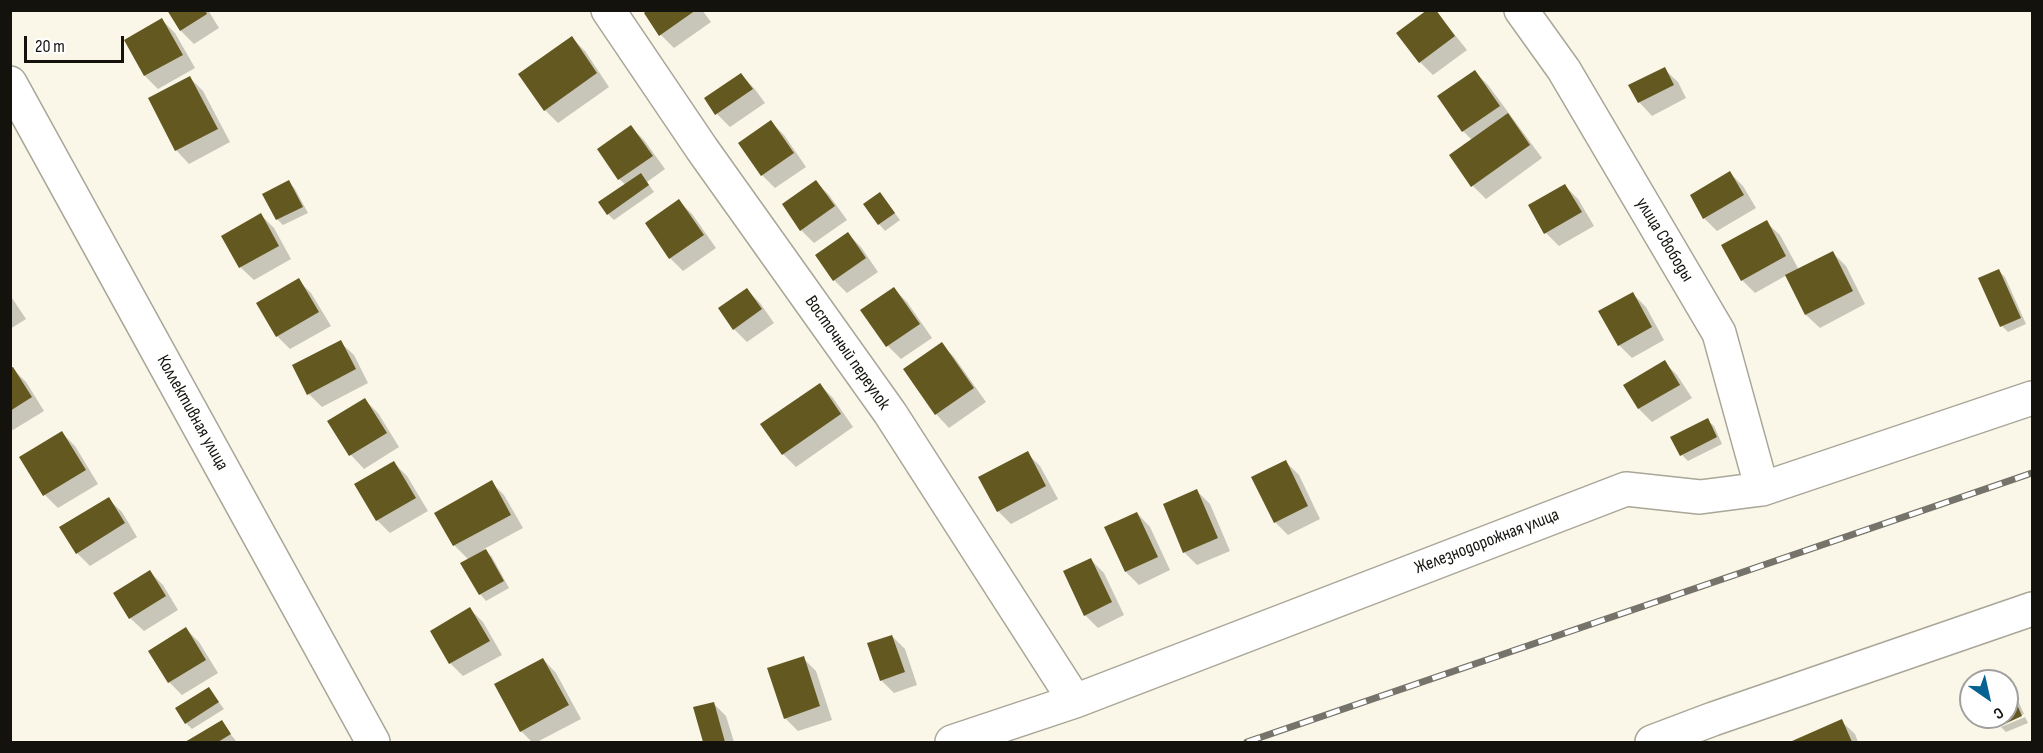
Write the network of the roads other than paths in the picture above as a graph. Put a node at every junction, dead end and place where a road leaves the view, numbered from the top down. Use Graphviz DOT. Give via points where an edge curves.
graph roads {
  1 [pos="608,10"];
  2 [pos="1521,10"];
  3 [pos="10,83"];
  4 [pos="2032,398"];
  5 [pos="1762,489"];
  6 [pos="2032,609"];
  7 [pos="1075,701"];
  8 [pos="373,742"];
  9 [pos="952,742"];
  10 [pos="1652,742"];
  1 -- 7 [label="street, Восточный переулок" via="890,413"];
  2 -- 5 [label="street, улица Свободы" via="1564,70 1719,333"];
  3 -- 8 [label="street, Коллективная улица"];
  4 -- 5 [label="street, Железнодорожная улица"];
  5 -- 7 [label="street, Железнодорожная улица" via="1700,497 1626,489"];
  6 -- 10 [label="street"];
  7 -- 9 [label="street, Железнодорожная улица"];
}
